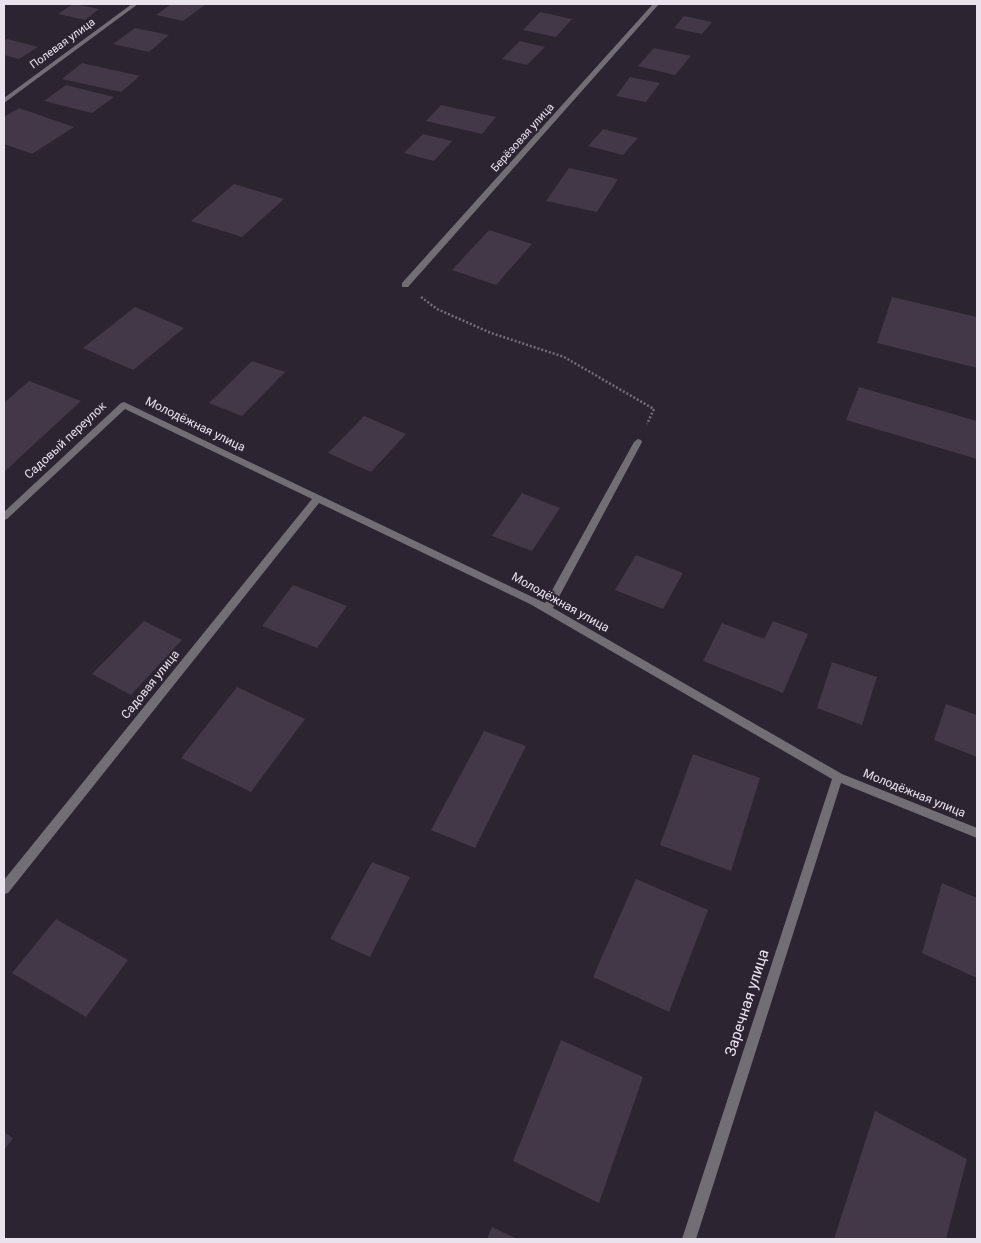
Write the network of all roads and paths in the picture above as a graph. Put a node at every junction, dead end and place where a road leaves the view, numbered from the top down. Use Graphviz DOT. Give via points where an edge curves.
graph roads {
  1 [pos="135,4"];
  2 [pos="656,4"];
  3 [pos="4,101"];
  4 [pos="405,285"];
  5 [pos="124,405"];
  6 [pos="638,442"];
  7 [pos="318,498"];
  8 [pos="4,516"];
  9 [pos="547,609"];
  10 [pos="838,777"];
  11 [pos="977,833"];
  12 [pos="4,888"];
  13 [pos="689,1239"];
  1 -- 3 [label="street, Полевая улица"];
  2 -- 4 [label="street, Берёзовая улица"];
  4 -- 6 [label="path" via="437,309 564,357 654,409"];
  5 -- 7 [label="street, Молодёжная улица"];
  5 -- 8 [label="street, Садовый переулок"];
  6 -- 9 [label="street"];
  7 -- 9 [label="street, Молодёжная улица"];
  7 -- 12 [label="street, Садовая улица"];
  9 -- 10 [label="street, Молодёжная улица"];
  10 -- 11 [label="street, Молодёжная улица"];
  10 -- 13 [label="street, Заречная улица"];
}
